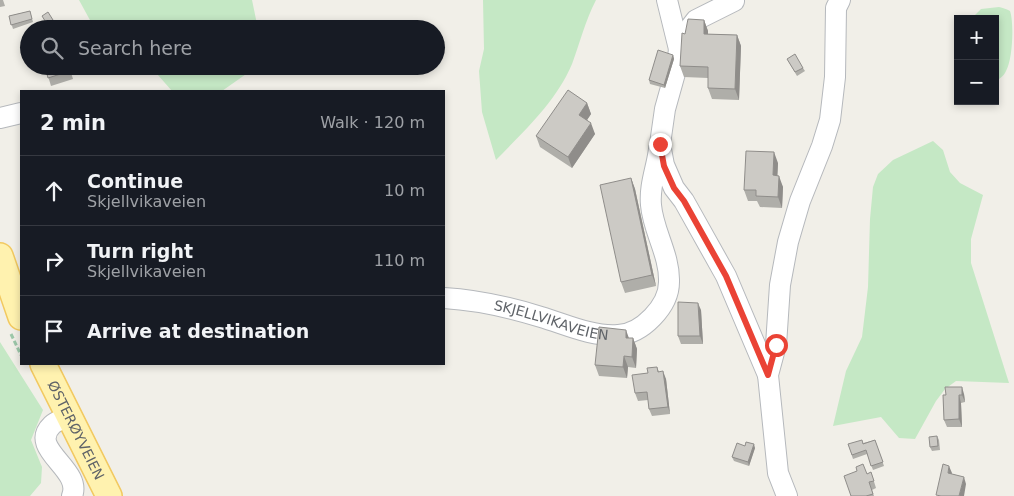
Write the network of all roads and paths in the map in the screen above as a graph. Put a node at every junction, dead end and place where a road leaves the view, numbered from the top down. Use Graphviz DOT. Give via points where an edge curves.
graph roads {
  1 [pos="667,0"];
  2 [pos="840,0"];
  3 [pos="734,1"];
  4 [pos="679,48"];
  5 [pos="20,113"];
  6 [pos="0,118"];
  7 [pos="660,144"];
  8 [pos="0,256"];
  9 [pos="445,298"];
  10 [pos="20,314"];
  11 [pos="44,365"];
  12 [pos="768,375"];
  13 [pos="69,416"];
  14 [pos="72,496"];
  15 [pos="110,496"];
  16 [pos="787,496"];
  1 -- 4 [label="street"];
  2 -- 12 [label="street, SKJELLVIKAVEIEN" via="836,8 830,120 800,201 786,252 776,345"];
  3 -- 4 [label="street, SKJELLVIKAVEIEN" via="696,20"];
  4 -- 7 [label="street, SKJELLVIKAVEIEN"];
  5 -- 6 [label="street"];
  7 -- 9 [label="street, SKJELLVIKAVEIEN" via="650,205 669,282 660,308 643,326 627,334 610,335 500,306"];
  7 -- 12 [label="street, SKJELLVIKAVEIEN" via="664,166 674,188 726,276"];
  8 -- 10 [label="main road"];
  11 -- 13 [label="main road, ØSTERØYVEIEN"];
  12 -- 16 [label="street, SKJELLVIKAVEIEN" via="778,473"];
  13 -- 14 [label="street" via="52,425 45,441 69,474 74,489"];
  13 -- 15 [label="main road, ØSTERØYVEIEN"];
}
